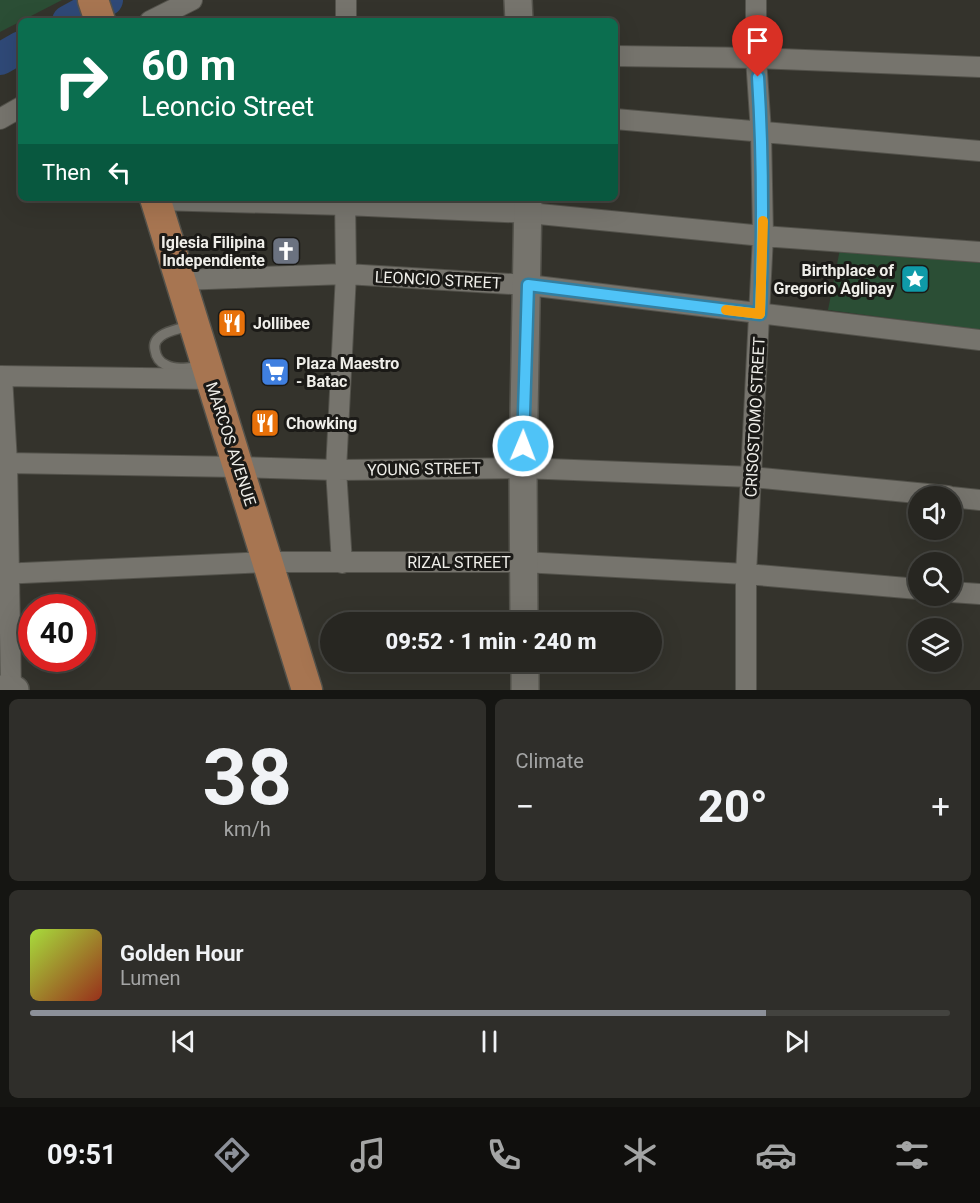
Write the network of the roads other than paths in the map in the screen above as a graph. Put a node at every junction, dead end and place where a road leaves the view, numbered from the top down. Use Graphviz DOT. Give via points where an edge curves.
graph roads {
  1 [pos="93,0"];
  2 [pos="192,0"];
  3 [pos="346,0"];
  4 [pos="518,0"];
  5 [pos="756,0"];
  6 [pos="99,18"];
  7 [pos="156,18"];
  8 [pos="346,18"];
  9 [pos="519,18"];
  10 [pos="618,56"];
  11 [pos="756,58"];
  12 [pos="980,67"];
  13 [pos="18,109"];
  14 [pos="0,119"];
  15 [pos="618,119"];
  16 [pos="762,132"];
  17 [pos="980,151"];
  18 [pos="156,201"];
  19 [pos="345,201"];
  20 [pos="529,206"];
  21 [pos="763,236"];
  22 [pos="980,252"];
  23 [pos="346,274"];
  24 [pos="181,280"];
  25 [pos="528,285"];
  26 [pos="760,314"];
  27 [pos="194,325"];
  28 [pos="980,340"];
  29 [pos="208,372"];
  30 [pos="1,376"];
  31 [pos="8,463"];
  32 [pos="238,467"];
  33 [pos="523,468"];
  34 [pos="336,470"];
  35 [pos="752,477"];
  36 [pos="908,493"];
  37 [pos="962,498"];
  38 [pos="980,500"];
  39 [pos="268,562"];
  40 [pos="523,562"];
  41 [pos="342,563"];
  42 [pos="5,574"];
  43 [pos="746,574"];
  44 [pos="908,588"];
  45 [pos="962,593"];
  46 [pos="980,594"];
  47 [pos="524,612"];
  48 [pos="525,672"];
  49 [pos="0,689"];
  50 [pos="13,690"];
  51 [pos="307,690"];
  52 [pos="525,690"];
  53 [pos="746,690"];
  1 -- 6 [label="main road"];
  2 -- 7 [label="street"];
  3 -- 8 [label="street"];
  4 -- 9 [label="street"];
  5 -- 11 [label="street, CRISOSTOMO STREET"];
  10 -- 11 [label="street"];
  11 -- 12 [label="street"];
  11 -- 16 [label="street, CRISOSTOMO STREET"];
  13 -- 14 [label="street"];
  15 -- 16 [label="street"];
  16 -- 17 [label="street"];
  16 -- 21 [label="street, CRISOSTOMO STREET"];
  18 -- 24 [label="main road, MARCOS AVENUE"];
  19 -- 20 [label="street"];
  19 -- 23 [label="street"];
  20 -- 21 [label="street"];
  20 -- 25 [label="street"];
  21 -- 22 [label="street"];
  21 -- 26 [label="street, CRISOSTOMO STREET"];
  23 -- 24 [label="street, LEONCIO STREET"];
  23 -- 25 [label="street, LEONCIO STREET"];
  23 -- 34 [label="street"];
  24 -- 27 [label="main road, MARCOS AVENUE"];
  25 -- 26 [label="street, LEONCIO STREET"];
  25 -- 33 [label="street"];
  26 -- 28 [label="street, LEONCIO STREET"];
  26 -- 35 [label="street, CRISOSTOMO STREET"];
  27 -- 29 [label="main road, MARCOS AVENUE"];
  27 -- 29 [label="lane" via="164,333 156,340 157,359 166,366"];
  29 -- 30 [label="street"];
  29 -- 32 [label="main road, MARCOS AVENUE"];
  30 -- 31 [label="street"];
  31 -- 32 [label="street, YOUNG STREET"];
  31 -- 42 [label="street"];
  32 -- 34 [label="street, YOUNG STREET"];
  32 -- 39 [label="main road, MARCOS AVENUE"];
  33 -- 34 [label="street, YOUNG STREET"];
  33 -- 35 [label="street, YOUNG STREET"];
  33 -- 40 [label="street"];
  34 -- 41 [label="street"];
  35 -- 36 [label="street, YOUNG STREET"];
  35 -- 43 [label="street, CRISOSTOMO STREET"];
  37 -- 38 [label="street, YOUNG STREET"];
  39 -- 41 [label="street, RIZAL STREET"];
  39 -- 42 [label="street, RIZAL STREET"];
  39 -- 51 [label="main road, MARCOS AVENUE"];
  40 -- 41 [label="street, RIZAL STREET"];
  40 -- 43 [label="street, RIZAL STREET"];
  40 -- 47 [label="street"];
  42 -- 50 [label="street"];
  43 -- 44 [label="street, RIZAL STREET"];
  43 -- 53 [label="street, CRISOSTOMO STREET"];
  45 -- 46 [label="street"];
  48 -- 52 [label="street"];
  49 -- 50 [label="street"];
}
